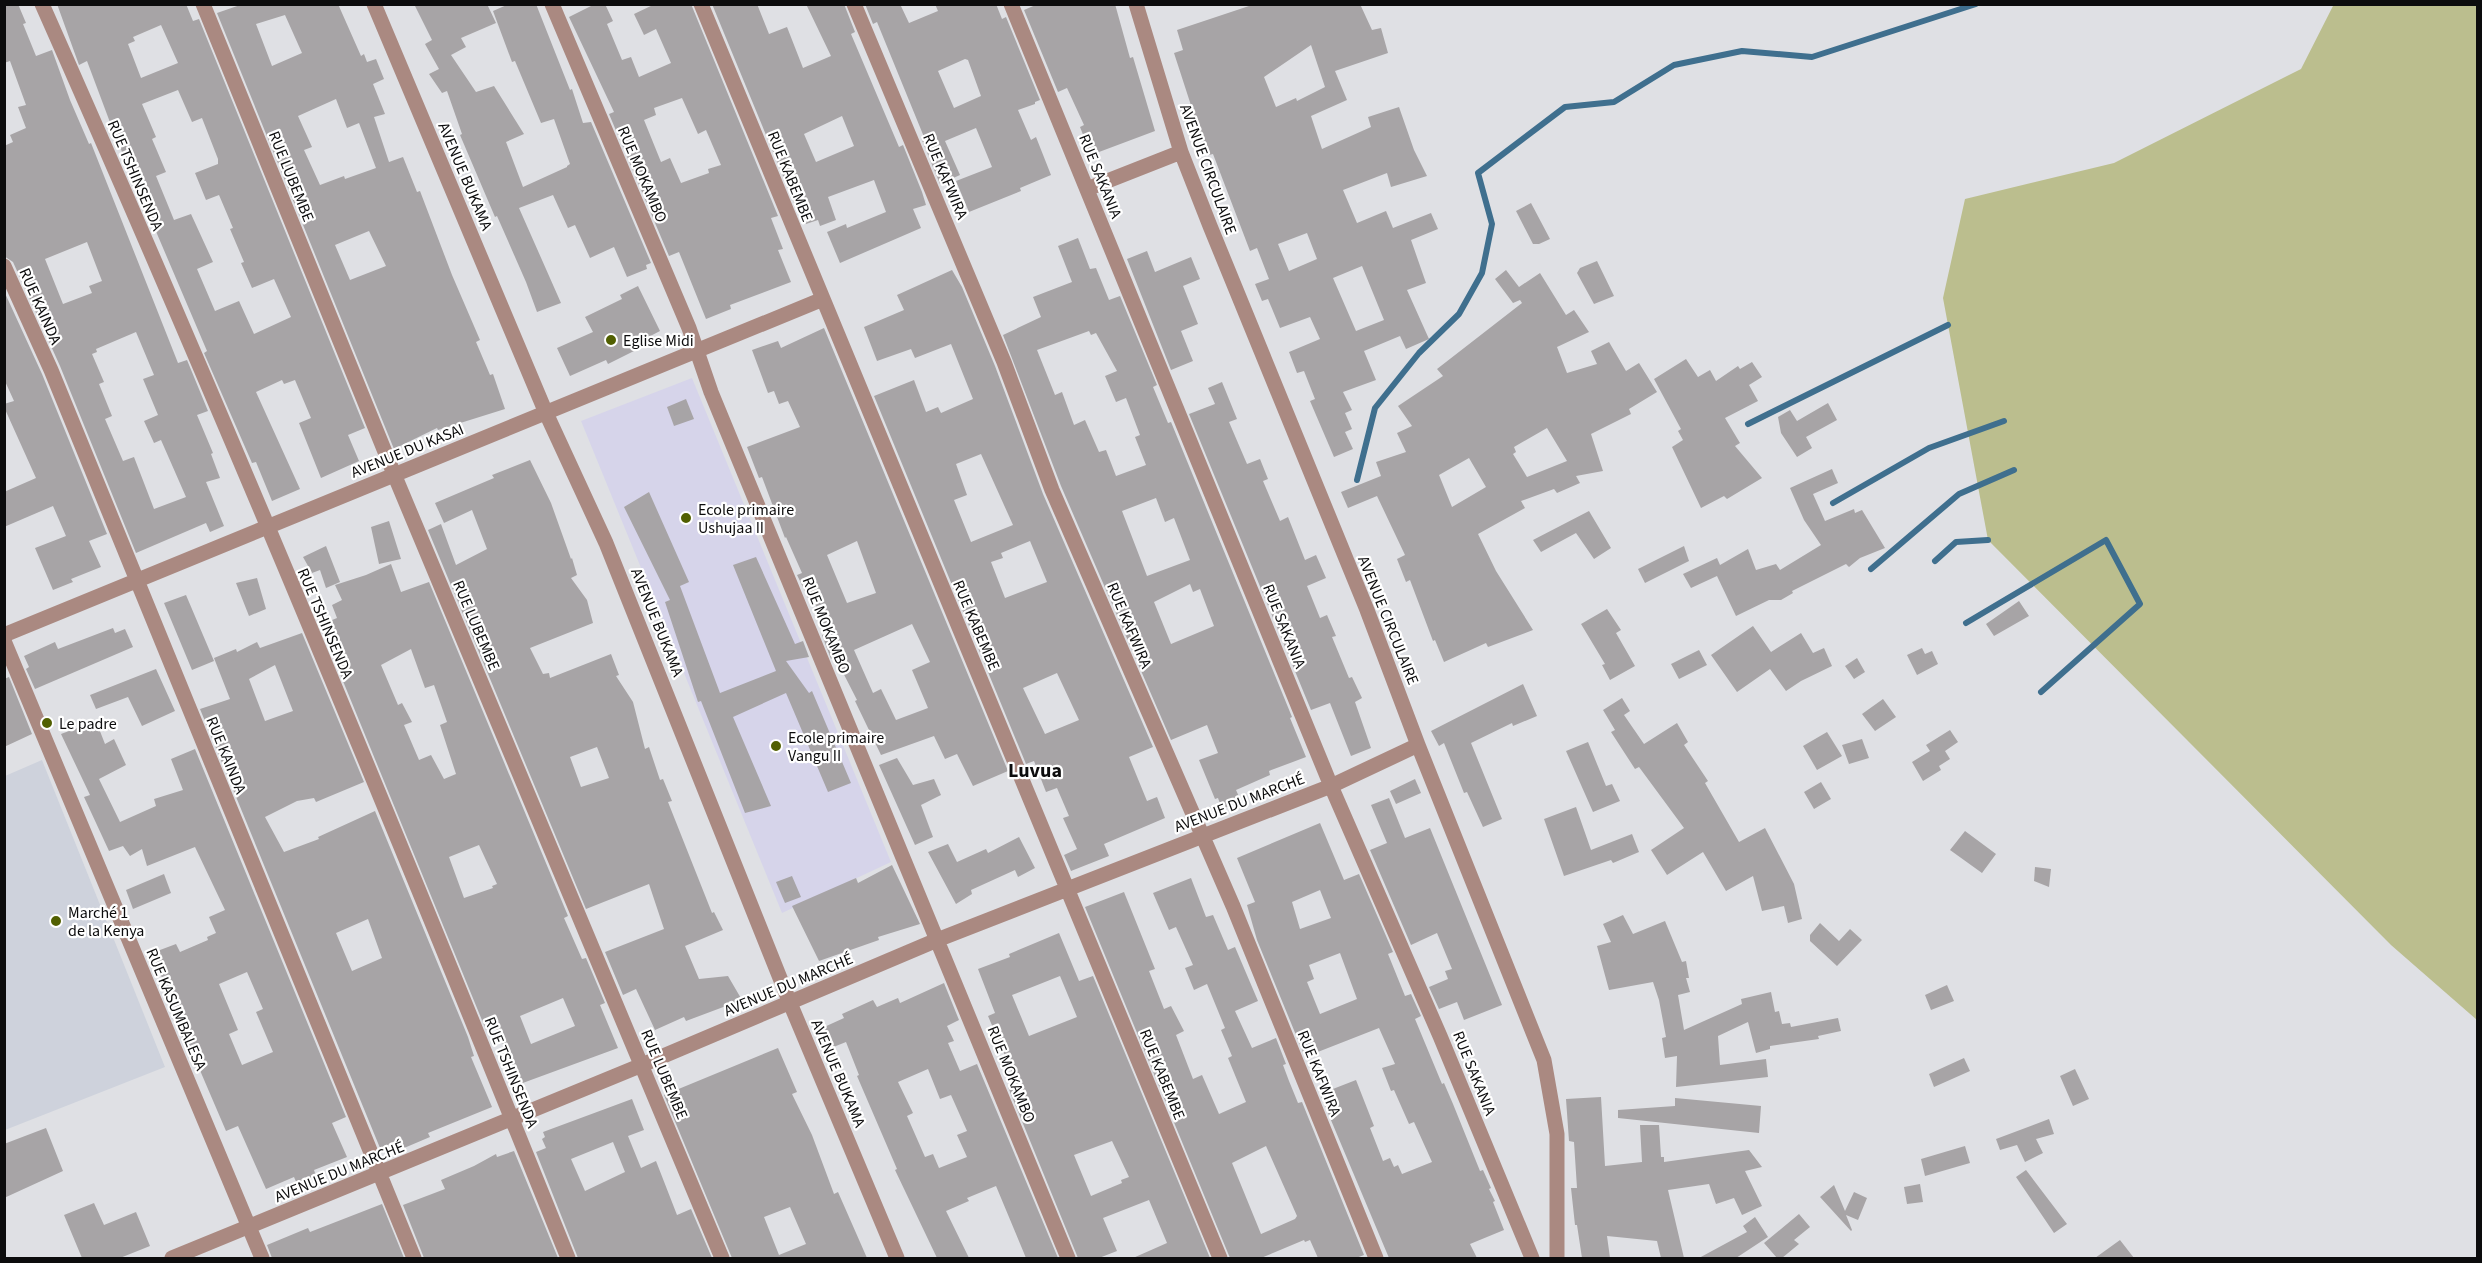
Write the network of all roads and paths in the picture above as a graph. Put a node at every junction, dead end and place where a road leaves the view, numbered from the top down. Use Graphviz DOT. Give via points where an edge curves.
graph roads {
  1 [pos="42,4"];
  2 [pos="203,4"];
  3 [pos="374,4"];
  4 [pos="552,4"];
  5 [pos="701,4"];
  6 [pos="854,4"];
  7 [pos="1011,4"];
  8 [pos="1136,4"];
  9 [pos="1181,152"];
  10 [pos="1087,189"];
  11 [pos="4,266"];
  12 [pos="823,298"];
  13 [pos="697,351"];
  14 [pos="546,413"];
  15 [pos="394,474"];
  16 [pos="267,528"];
  17 [pos="137,582"];
  18 [pos="4,635"];
  19 [pos="4,641"];
  20 [pos="1418,745"];
  21 [pos="1331,786"];
  22 [pos="1202,836"];
  23 [pos="1067,889"];
  24 [pos="937,940"];
  25 [pos="790,1003"];
  26 [pos="642,1065"];
  27 [pos="512,1119"];
  28 [pos="377,1174"];
  29 [pos="249,1227"];
  30 [pos="172,1258"];
  31 [pos="262,1258"];
  32 [pos="414,1258"];
  33 [pos="568,1258"];
  34 [pos="722,1258"];
  35 [pos="897,1258"];
  36 [pos="1068,1258"];
  37 [pos="1220,1258"];
  38 [pos="1376,1258"];
  39 [pos="1532,1258"];
  40 [pos="1557,1258"];
  1 -- 16 [label="street, RUE TSHINSENDA"];
  2 -- 15 [label="street, RUE LUBEMBE"];
  3 -- 14 [label="street, AVENUE BUKAMA"];
  4 -- 13 [label="street, RUE MOKAMBO"];
  5 -- 12 [label="street, RUE KABEMBE"];
  6 -- 22 [label="street, RUE KAFWIRA" via="1004,362 1052,490"];
  7 -- 10 [label="street, RUE SAKANIA"];
  8 -- 9 [label="street, AVENUE CIRCULAIRE"];
  9 -- 10 [label="street"];
  9 -- 20 [label="street, AVENUE CIRCULAIRE"];
  10 -- 21 [label="street, RUE SAKANIA"];
  11 -- 17 [label="street, RUE KAINDA"];
  12 -- 13 [label="street, AVENUE DU KASAI"];
  12 -- 23 [label="street, RUE KABEMBE"];
  13 -- 14 [label="street, AVENUE DU KASAI"];
  13 -- 24 [label="street, RUE MOKAMBO"];
  14 -- 15 [label="street, AVENUE DU KASAI"];
  14 -- 25 [label="street, AVENUE BUKAMA" via="615,565"];
  15 -- 16 [label="street, AVENUE DU KASAI"];
  15 -- 26 [label="street, RUE LUBEMBE"];
  16 -- 17 [label="street, AVENUE DU KASAI"];
  16 -- 27 [label="street, RUE TSHINSENDA"];
  17 -- 18 [label="street, AVENUE DU KASAI"];
  17 -- 28 [label="street, RUE KAINDA"];
  19 -- 29 [label="street, RUE KASUMBALESA"];
  20 -- 21 [label="street, AVENUE DU MARCHÉ"];
  20 -- 40 [label="street, AVENUE CIRCULAIRE" via="1544,1060 1557,1134"];
  21 -- 22 [label="street, AVENUE DU MARCHÉ"];
  21 -- 39 [label="street, RUE SAKANIA"];
  22 -- 23 [label="street, AVENUE DU MARCHÉ"];
  22 -- 38 [label="street, RUE KAFWIRA"];
  23 -- 24 [label="street, AVENUE DU MARCHÉ"];
  23 -- 37 [label="street, RUE KABEMBE"];
  24 -- 25 [label="street, AVENUE DU MARCHÉ"];
  24 -- 36 [label="street, RUE MOKAMBO"];
  25 -- 26 [label="street, AVENUE DU MARCHÉ"];
  25 -- 35 [label="street, AVENUE BUKAMA"];
  26 -- 27 [label="street, AVENUE DU MARCHÉ"];
  26 -- 34 [label="street, RUE LUBEMBE"];
  27 -- 28 [label="street, AVENUE DU MARCHÉ"];
  27 -- 33 [label="street, RUE TSHINSENDA"];
  28 -- 29 [label="street, AVENUE DU MARCHÉ"];
  28 -- 32 [label="street, RUE KAINDA"];
  29 -- 30 [label="street, AVENUE DU MARCHÉ"];
  29 -- 31 [label="street, RUE KASUMBALESA"];
}
